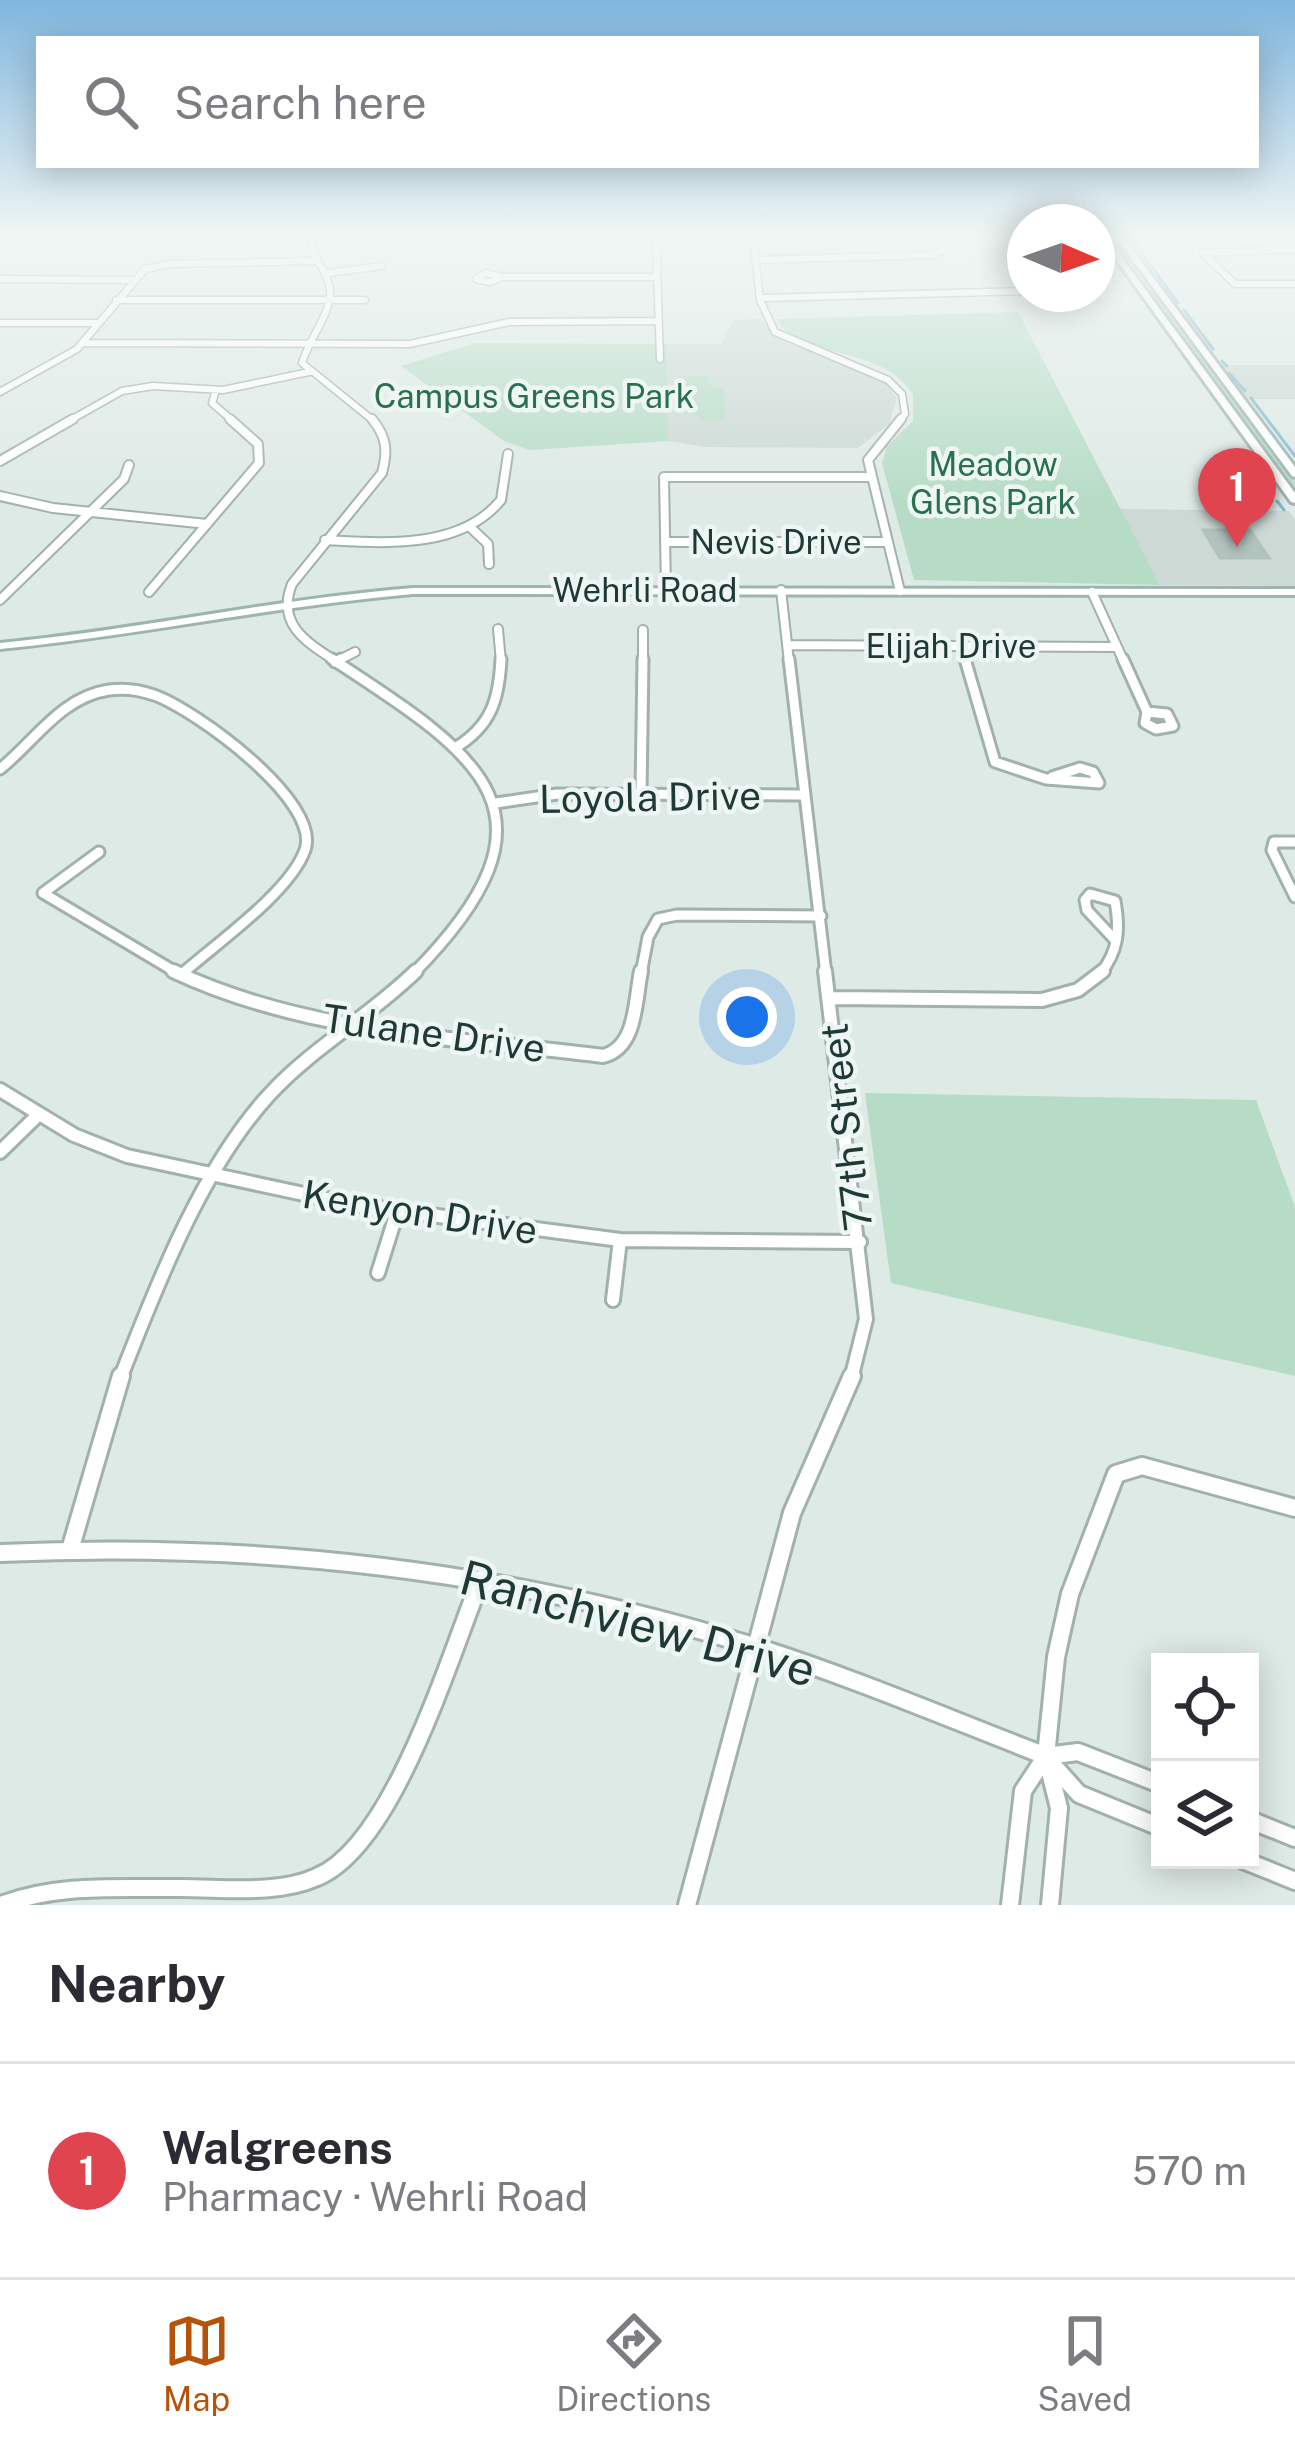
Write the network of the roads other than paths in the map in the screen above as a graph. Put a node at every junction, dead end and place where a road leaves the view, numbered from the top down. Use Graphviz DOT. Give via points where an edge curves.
graph roads {
  1 [pos="96,325"];
  2 [pos="317,325"];
  3 [pos="500,325"];
  4 [pos="658,325"];
  5 [pos="769,325"];
  6 [pos="1167,325"];
  7 [pos="1184,325"];
  8 [pos="82,343"];
  9 [pos="308,344"];
  10 [pos="660,359"];
  11 [pos="309,372"];
  12 [pos="0,380"];
  13 [pos="16,383"];
  14 [pos="216,390"];
  15 [pos="0,392"];
  16 [pos="508,454"];
  17 [pos="0,461"];
  18 [pos="129,465"];
  19 [pos="1295,474"];
  20 [pos="872,477"];
  21 [pos="0,496"];
  22 [pos="1295,500"];
  23 [pos="91,512"];
  24 [pos="207,524"];
  25 [pos="469,526"];
  26 [pos="325,540"];
  27 [pos="665,542"];
  28 [pos="888,542"];
  29 [pos="489,565"];
  30 [pos="666,590"];
  31 [pos="781,590"];
  32 [pos="900,591"];
  33 [pos="148,592"];
  34 [pos="1092,592"];
  35 [pos="1295,592"];
  36 [pos="0,600"];
  37 [pos="284,603"];
  38 [pos="498,629"];
  39 [pos="643,630"];
  40 [pos="787,645"];
  41 [pos="0,646"];
  42 [pos="962,646"];
  43 [pos="1116,646"];
  44 [pos="355,652"];
  45 [pos="335,662"];
  46 [pos="1147,712"];
  47 [pos="455,748"];
  48 [pos="0,769"];
  49 [pos="1052,777"];
  50 [pos="641,794"];
  51 [pos="803,795"];
  52 [pos="496,802"];
  53 [pos="1295,842"];
  54 [pos="98,852"];
  55 [pos="1294,891"];
  56 [pos="820,916"];
  57 [pos="1114,940"];
  58 [pos="183,973"];
  59 [pos="831,998"];
  60 [pos="357,1023"];
  61 [pos="0,1090"];
  62 [pos="39,1114"];
  63 [pos="0,1152"];
  64 [pos="213,1176"];
  65 [pos="397,1212"];
  66 [pos="620,1240"];
  67 [pos="860,1242"];
  68 [pos="378,1273"];
  69 [pos="613,1300"];
  70 [pos="1295,1508"];
  71 [pos="70,1550"];
  72 [pos="0,1553"];
  73 [pos="482,1579"];
  74 [pos="756,1647"];
  75 [pos="1046,1756"];
  76 [pos="1151,1780"];
  77 [pos="1151,1823"];
  78 [pos="1259,1824"];
  79 [pos="1295,1838"];
  80 [pos="1259,1866"];
  81 [pos="1295,1881"];
  82 [pos="1,1905"];
  83 [pos="687,1905"];
  84 [pos="1010,1905"];
  85 [pos="1050,1905"];
  1 -- 8 [label="street"];
  2 -- 9 [label="street"];
  3 -- 9 [label="street" via="416,343"];
  4 -- 10 [label="street"];
  5 -- 20 [label="street" via="866,366 902,394 905,414 872,451"];
  6 -- 22 [label="main road"];
  7 -- 19 [label="main road"];
  8 -- 9 [label="street"];
  8 -- 13 [label="street"];
  9 -- 11 [label="street" via="302,363"];
  11 -- 14 [label="street"];
  11 -- 26 [label="street" via="360,408 388,450 382,473"];
  12 -- 13 [label="street"];
  13 -- 15 [label="street"];
  14 -- 17 [label="street" via="122,392"];
  14 -- 24 [label="street" via="212,403 262,454"];
  16 -- 25 [label="street" via="503,496"];
  18 -- 23 [label="street"];
  20 -- 27 [label="street" via="664,477"];
  20 -- 28 [label="street"];
  21 -- 23 [label="street"];
  23 -- 24 [label="street"];
  23 -- 36 [label="street"];
  24 -- 33 [label="street"];
  25 -- 26 [label="street" via="401,541"];
  25 -- 29 [label="street" via="488,544"];
  26 -- 37 [label="street"];
  27 -- 28 [label="street, Nevis Drive"];
  27 -- 30 [label="street"];
  28 -- 32 [label="street"];
  30 -- 31 [label="main road, Wehrli Road"];
  30 -- 37 [label="main road, Wehrli Road" via="413,591"];
  31 -- 32 [label="main road, Wehrli Road"];
  31 -- 40 [label="street, 77th Street"];
  32 -- 34 [label="main road, Wehrli Road"];
  34 -- 35 [label="main road, Wehrli Road"];
  34 -- 43 [label="street"];
  37 -- 41 [label="main road, Wehrli Road"];
  37 -- 45 [label="street" via="298,634"];
  38 -- 47 [label="street" via="490,717"];
  39 -- 50 [label="street"];
  40 -- 42 [label="street, Elijah Drive"];
  40 -- 51 [label="street, 77th Street"];
  42 -- 43 [label="street, Elijah Drive"];
  42 -- 49 [label="street" via="995,762 1019,776"];
  43 -- 46 [label="street"];
  44 -- 45 [label="street"];
  45 -- 47 [label="street"];
  47 -- 52 [label="street" via="482,772"];
  48 -- 58 [label="street" via="69,707 136,690 176,701 292,797 308,829 297,866"];
  50 -- 51 [label="street, Loyola Drive"];
  50 -- 52 [label="street, Loyola Drive"];
  51 -- 56 [label="street, 77th Street"];
  52 -- 60 [label="street" via="495,852 472,901 432,954"];
  53 -- 55 [label="street" via="1274,842 1272,850"];
  54 -- 58 [label="street, Tulane Drive" via="43,893"];
  56 -- 59 [label="street, 77th Street"];
  56 -- 60 [label="street, Tulane Drive" via="658,919 627,1041 608,1056"];
  57 -- 59 [label="street" via="1096,981 1063,998"];
  58 -- 60 [label="street, Tulane Drive" via="254,1004"];
  59 -- 67 [label="street, 77th Street"];
  60 -- 64 [label="street" via="269,1095"];
  61 -- 62 [label="street, Kenyon Drive"];
  62 -- 63 [label="street"];
  62 -- 64 [label="street, Kenyon Drive" via="127,1156"];
  64 -- 65 [label="street, Kenyon Drive"];
  64 -- 71 [label="street" via="120,1368"];
  65 -- 66 [label="street, Kenyon Drive"];
  65 -- 68 [label="street"];
  66 -- 67 [label="street, Kenyon Drive"];
  66 -- 69 [label="street"];
  67 -- 74 [label="street, 77th Street" via="860,1354 792,1513"];
  70 -- 75 [label="street" via="1142,1466 1116,1474 1063,1621"];
  71 -- 72 [label="street, Ranchview Drive"];
  71 -- 73 [label="street, Ranchview Drive" via="250,1551"];
  73 -- 74 [label="street, Ranchview Drive"];
  73 -- 82 [label="street" via="387,1809 332,1872 281,1887 42,1890"];
  74 -- 75 [label="street, Ranchview Drive"];
  74 -- 83 [label="street, 77th Street"];
  75 -- 76 [label="street, Ranchview Drive" via="1078,1752"];
  75 -- 77 [label="street, Ranchview Drive" via="1079,1794"];
  75 -- 84 [label="street" via="1023,1791"];
  75 -- 85 [label="street" via="1059,1808"];
  78 -- 79 [label="street"];
  80 -- 81 [label="street"];
}
